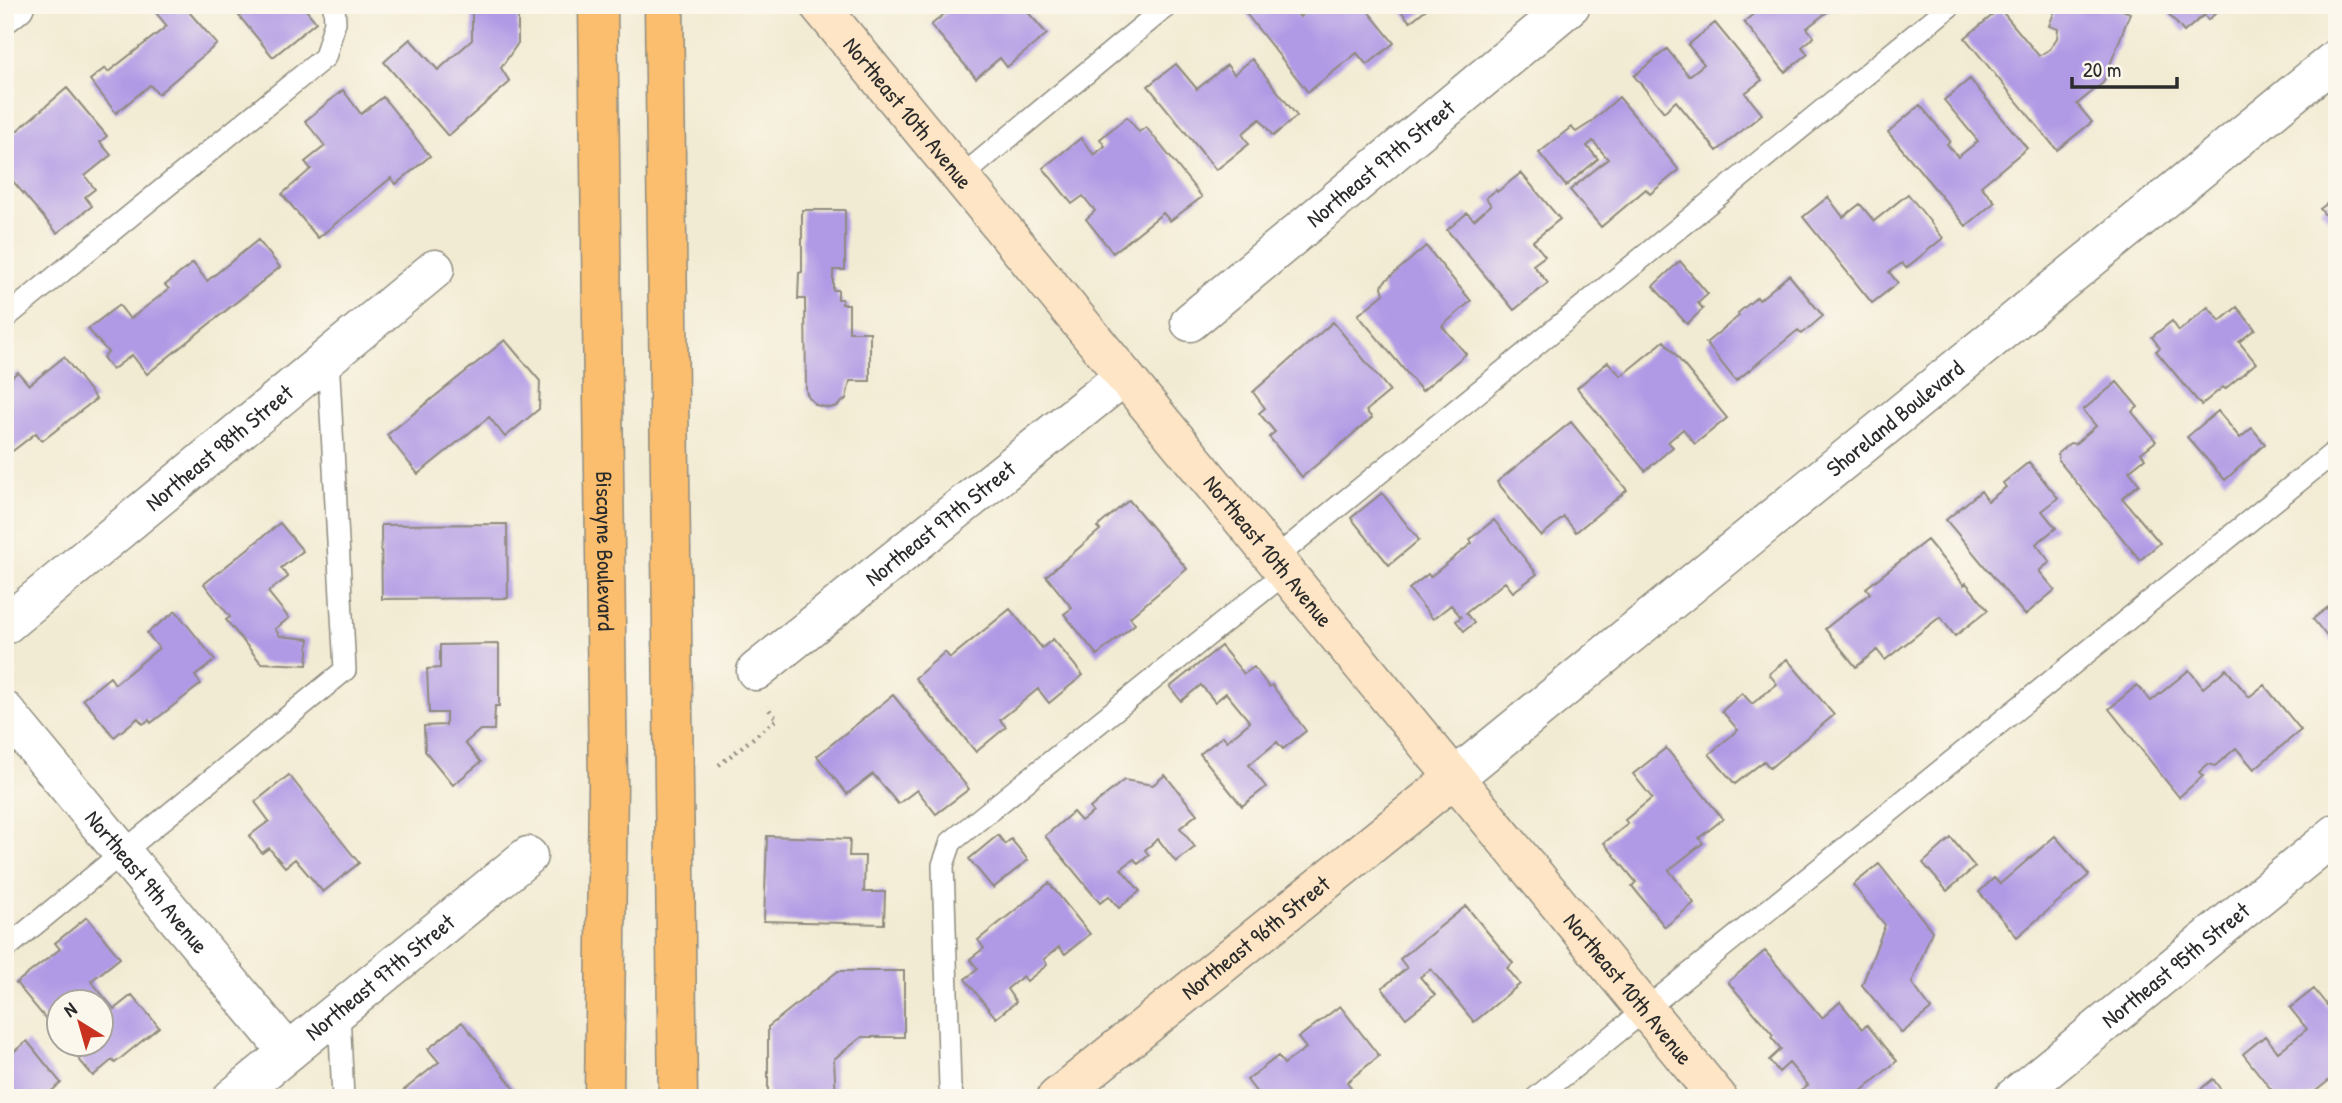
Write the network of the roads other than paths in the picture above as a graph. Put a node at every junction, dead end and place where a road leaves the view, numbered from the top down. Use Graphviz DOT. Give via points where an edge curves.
graph roads {
  1 [pos="15,5"];
  2 [pos="334,5"];
  3 [pos="598,5"];
  4 [pos="664,5"];
  5 [pos="819,5"];
  6 [pos="1168,5"];
  7 [pos="1571,5"];
  8 [pos="1951,5"];
  9 [pos="5,13"];
  10 [pos="2337,58"];
  11 [pos="961,177"];
  12 [pos="435,269"];
  13 [pos="5,318"];
  14 [pos="1190,322"];
  15 [pos="328,357"];
  16 [pos="1124,376"];
  17 [pos="2337,450"];
  18 [pos="1279,566"];
  19 [pos="5,625"];
  20 [pos="756,671"];
  21 [pos="5,711"];
  22 [pos="1454,778"];
  23 [pos="2337,833"];
  24 [pos="122,853"];
  25 [pos="528,856"];
  26 [pos="5,949"];
  27 [pos="1645,1009"];
  28 [pos="339,1011"];
  29 [pos="288,1052"];
  30 [pos="232,1098"];
  31 [pos="343,1098"];
  32 [pos="604,1098"];
  33 [pos="678,1098"];
  34 [pos="953,1098"];
  35 [pos="1056,1098"];
  36 [pos="1536,1098"];
  37 [pos="1718,1098"];
  38 [pos="2013,1098"];
  1 -- 9 [label="street"];
  2 -- 13 [label="lane" via="335,22 325,57"];
  3 -- 32 [label="main road, Biscayne Boulevard" via="608,784"];
  4 -- 33 [label="main road"];
  5 -- 11 [label="street, Northeast 10th Avenue"];
  6 -- 11 [label="lane"];
  7 -- 14 [label="street, Northeast 97th Street"];
  8 -- 18 [label="lane"];
  10 -- 22 [label="street, Shoreland Boulevard"];
  11 -- 16 [label="street, Northeast 10th Avenue"];
  12 -- 15 [label="street, Northeast 98th Street"];
  15 -- 19 [label="street, Northeast 98th Street"];
  15 -- 24 [label="lane" via="345,670"];
  16 -- 18 [label="street, Northeast 10th Avenue"];
  16 -- 20 [label="street, Northeast 97th Street"];
  17 -- 27 [label="lane"];
  18 -- 22 [label="street, Northeast 10th Avenue"];
  18 -- 34 [label="lane" via="951,842 943,865"];
  21 -- 24 [label="street, Northeast 9th Avenue"];
  22 -- 27 [label="street, Northeast 10th Avenue"];
  22 -- 35 [label="street, Northeast 96th Street"];
  23 -- 38 [label="street, Northeast 95th Street"];
  24 -- 26 [label="lane"];
  24 -- 29 [label="street, Northeast 9th Avenue"];
  25 -- 28 [label="street, Northeast 97th Street"];
  27 -- 36 [label="lane"];
  27 -- 37 [label="street, Northeast 10th Avenue"];
  28 -- 29 [label="street, Northeast 97th Street"];
  28 -- 31 [label="lane"];
  29 -- 30 [label="street, Northeast 97th Street"];
}
